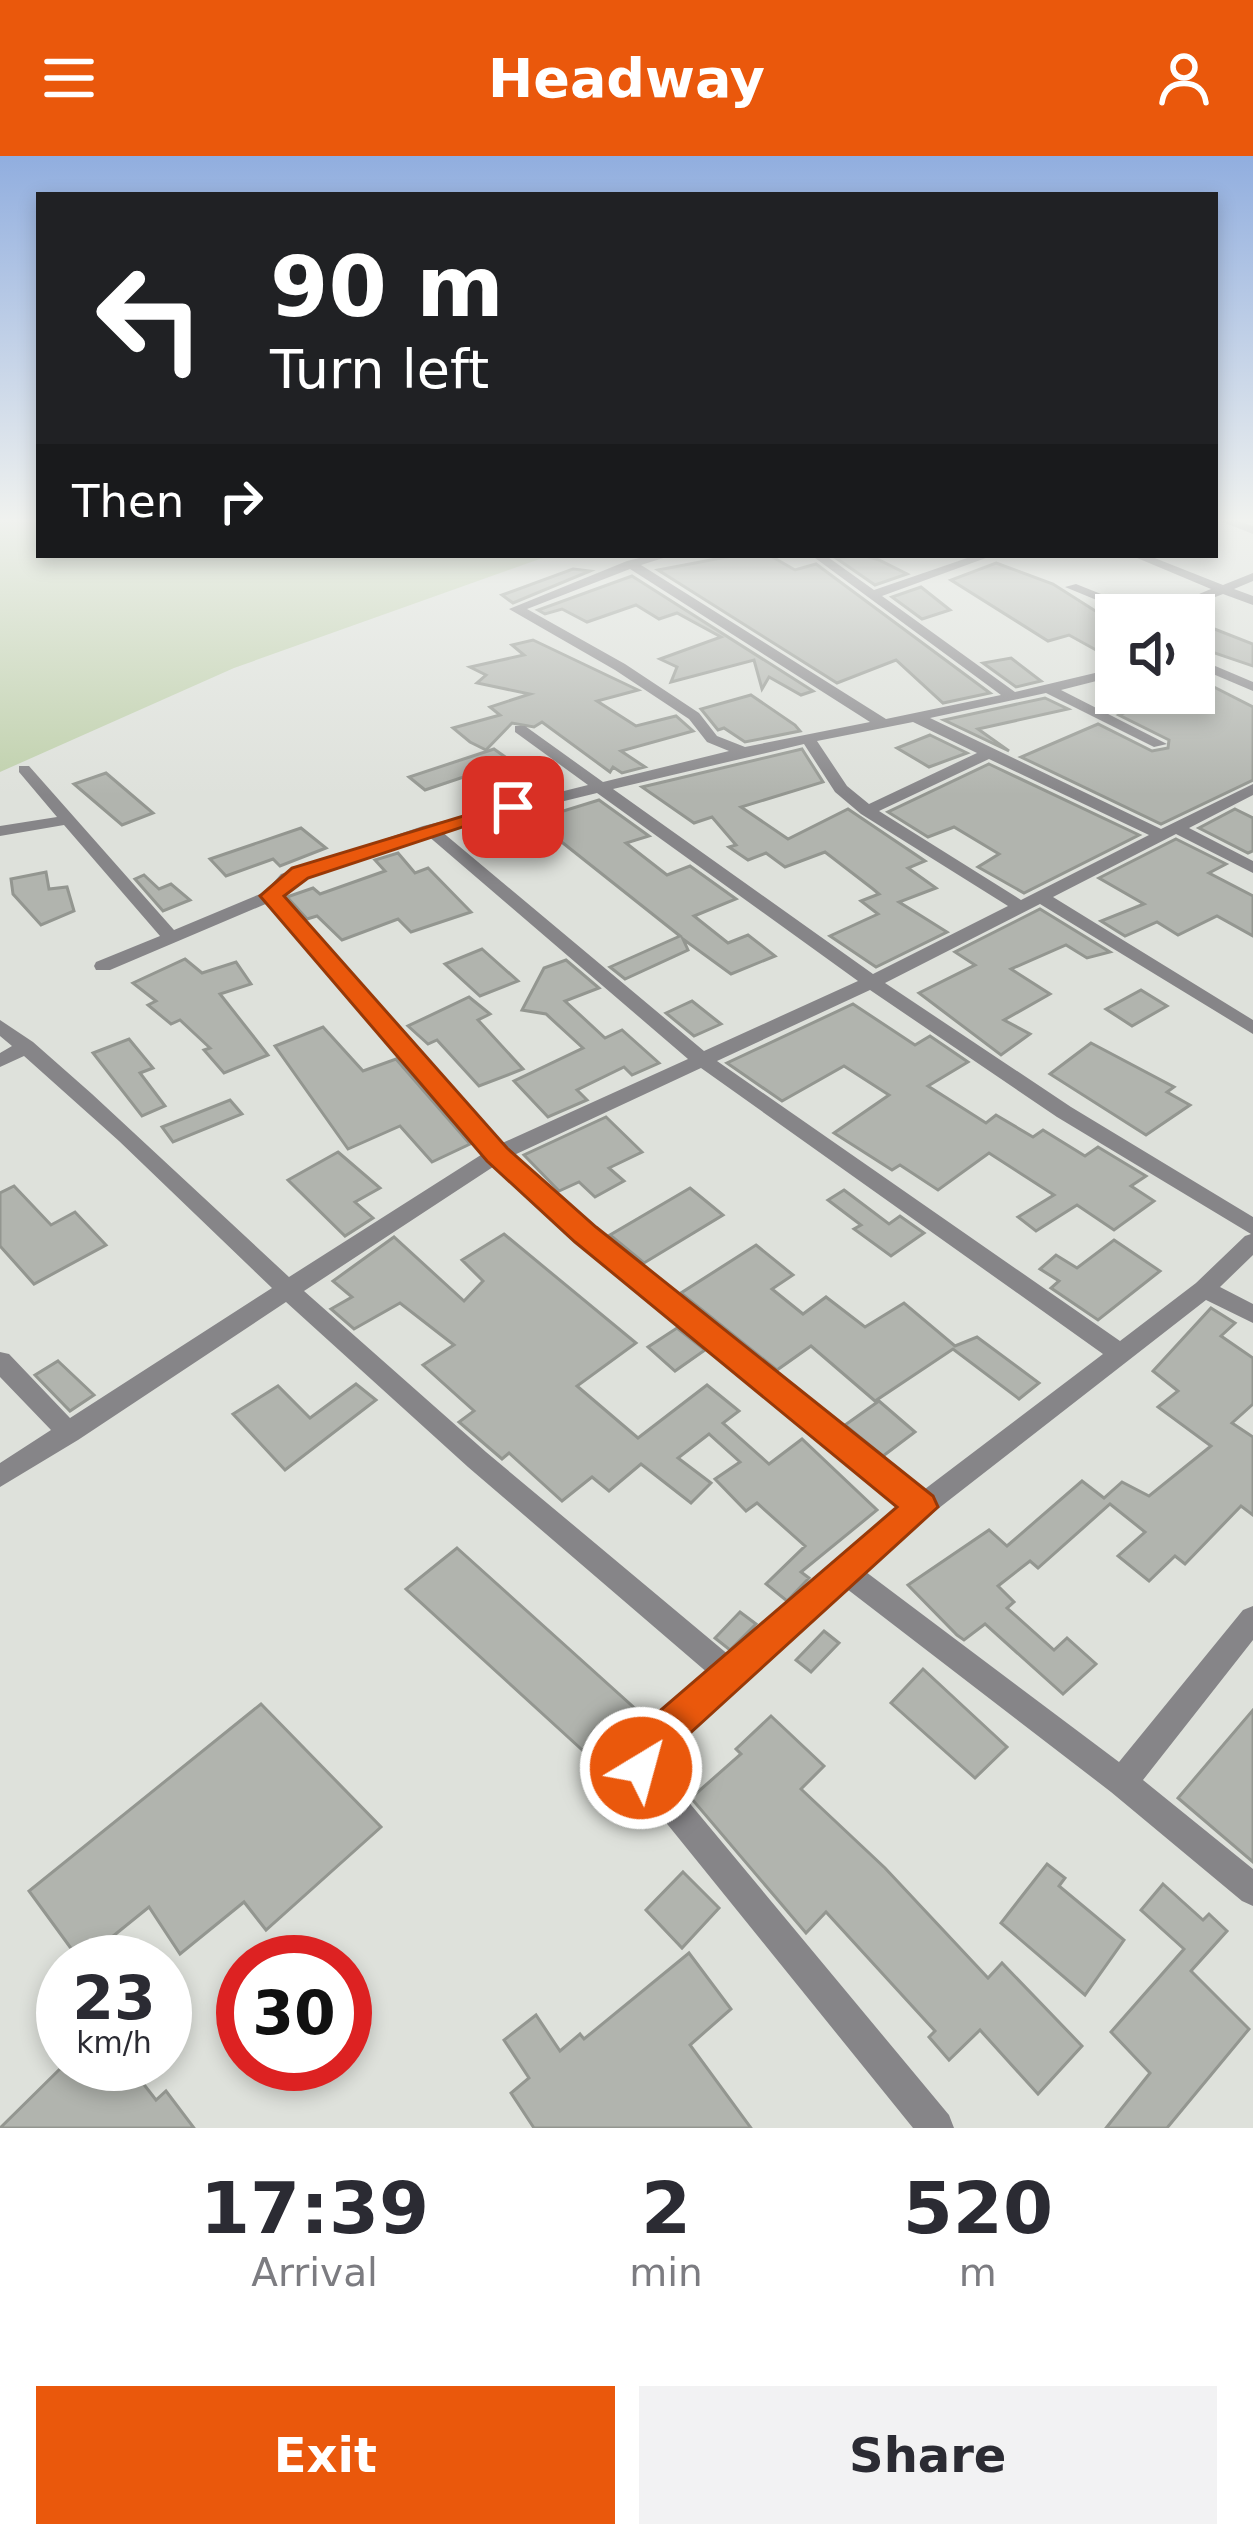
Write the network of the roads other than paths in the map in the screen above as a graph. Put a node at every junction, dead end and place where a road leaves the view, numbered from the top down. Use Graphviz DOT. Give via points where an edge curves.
graph roads {
  1 [pos="520,611"];
  2 [pos="705,611"];
  3 [pos="899,611"];
  4 [pos="1215,670"];
  5 [pos="1095,677"];
  6 [pos="1253,687"];
  7 [pos="1048,689"];
  8 [pos="1012,697"];
  9 [pos="915,717"];
  10 [pos="884,724"];
  11 [pos="520,729"];
  12 [pos="808,740"];
  13 [pos="1159,744"];
  14 [pos="743,752"];
  15 [pos="988,753"];
  16 [pos="24,769"];
  17 [pos="597,785"];
  18 [pos="1253,789"];
  19 [pos="867,812"];
  20 [pos="65,820"];
  21 [pos="429,829"];
  22 [pos="0,831"];
  23 [pos="1171,832"];
  24 [pos="1253,868"];
  25 [pos="271,896"];
  26 [pos="1040,896"];
  27 [pos="1018,905"];
  28 [pos="171,938"];
  29 [pos="103,966"];
  30 [pos="874,981"];
  31 [pos="0,1026"];
  32 [pos="1253,1028"];
  33 [pos="26,1046"];
  34 [pos="701,1060"];
  35 [pos="0,1061"];
  36 [pos="497,1154"];
  37 [pos="1253,1227"];
  38 [pos="1253,1242"];
  39 [pos="286,1288"];
  40 [pos="1204,1289"];
  41 [pos="1253,1314"];
  42 [pos="1120,1354"];
  43 [pos="0,1361"];
  44 [pos="69,1432"];
  45 [pos="0,1476"];
  46 [pos="921,1507"];
  47 [pos="848,1574"];
  48 [pos="1253,1618"];
  49 [pos="729,1673"];
  50 [pos="1122,1782"];
  51 [pos="1253,1890"];
  52 [pos="936,2128"];
  1 -- 14 [label="street" via="694,716 712,740"];
  2 -- 10 [label="street"];
  3 -- 8 [label="street"];
  4 -- 6 [label="street"];
  5 -- 7 [label="street"];
  7 -- 8 [label="street"];
  7 -- 13 [label="street"];
  8 -- 9 [label="street"];
  9 -- 10 [label="street"];
  9 -- 15 [label="street"];
  10 -- 12 [label="street"];
  11 -- 17 [label="street"];
  12 -- 14 [label="street"];
  12 -- 19 [label="street"];
  14 -- 17 [label="street"];
  15 -- 19 [label="street"];
  15 -- 23 [label="street"];
  16 -- 20 [label="street"];
  17 -- 21 [label="street"];
  17 -- 30 [label="street"];
  18 -- 23 [label="street"];
  19 -- 27 [label="street"];
  20 -- 22 [label="street"];
  20 -- 28 [label="street"];
  21 -- 25 [label="street" via="287,878"];
  21 -- 34 [label="street"];
  23 -- 24 [label="street"];
  23 -- 26 [label="street"];
  25 -- 28 [label="street"];
  25 -- 36 [label="street"];
  26 -- 27 [label="street"];
  26 -- 32 [label="street"];
  27 -- 30 [label="street"];
  28 -- 29 [label="street"];
  30 -- 34 [label="street"];
  30 -- 37 [label="street" via="1157,1173"];
  31 -- 33 [label="street"];
  33 -- 35 [label="street"];
  33 -- 39 [label="street" via="175,1176"];
  34 -- 36 [label="street"];
  34 -- 42 [label="street"];
  36 -- 39 [label="street"];
  36 -- 46 [label="street"];
  38 -- 40 [label="street"];
  39 -- 44 [label="street"];
  39 -- 49 [label="street" via="440,1430"];
  40 -- 41 [label="street"];
  40 -- 42 [label="street"];
  42 -- 46 [label="street"];
  43 -- 44 [label="street"];
  44 -- 45 [label="street"];
  46 -- 47 [label="street"];
  47 -- 49 [label="street"];
  47 -- 50 [label="street"];
  48 -- 50 [label="street"];
  49 -- 52 [label="street" via="648,1746 641,1768"];
  50 -- 51 [label="street"];
}
